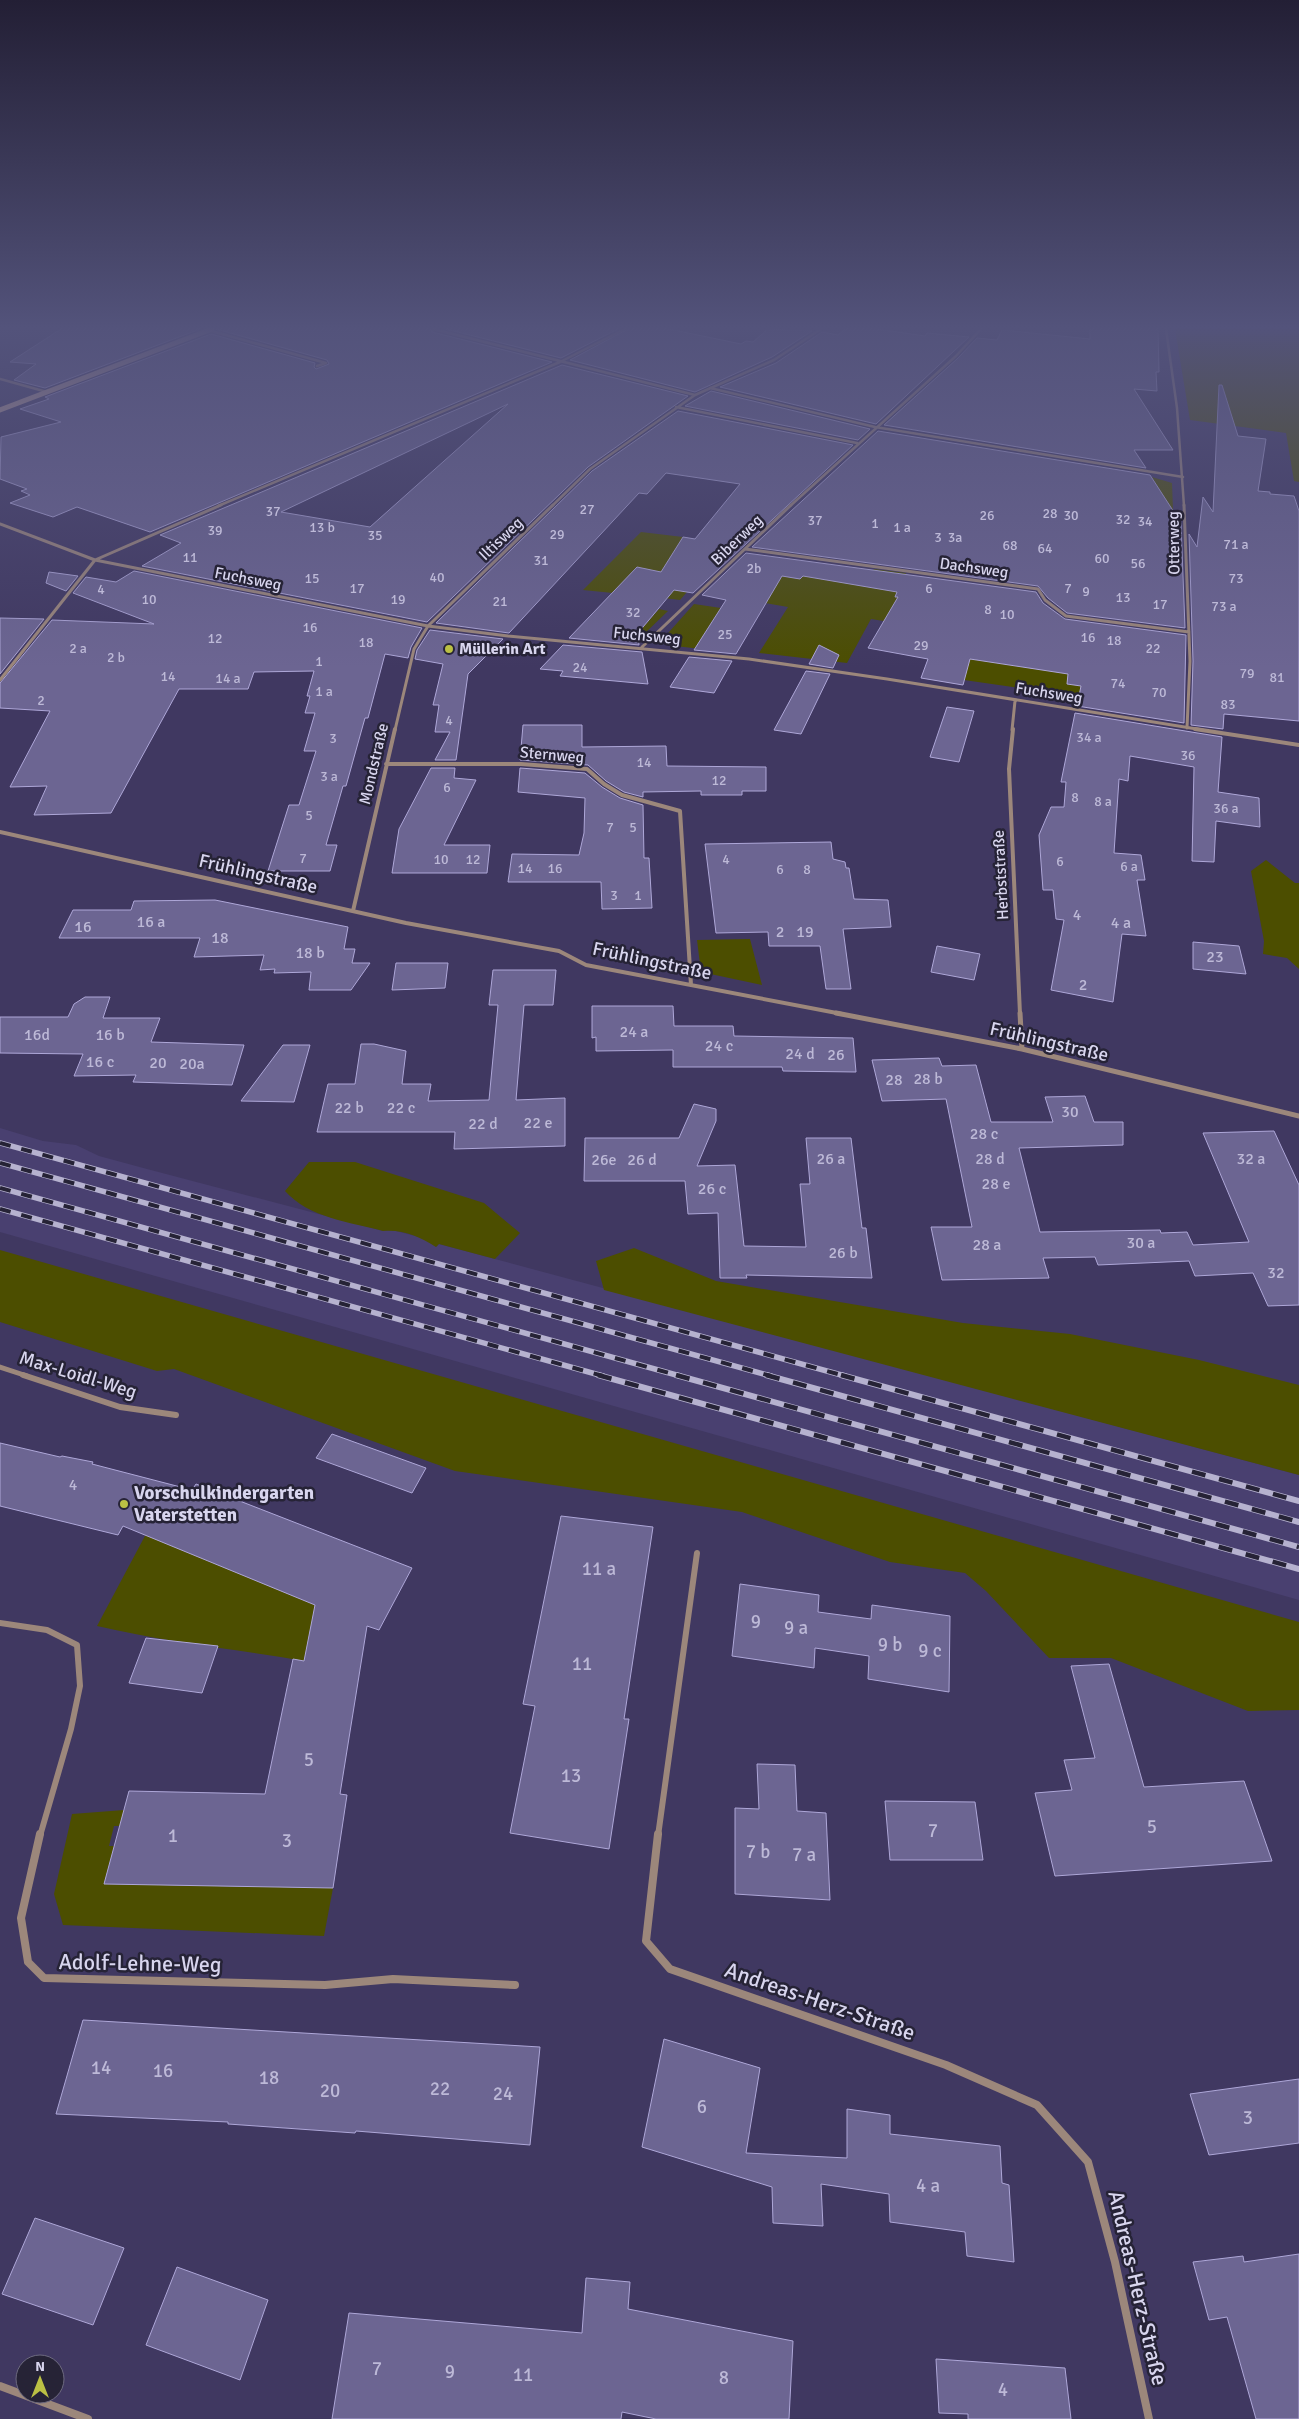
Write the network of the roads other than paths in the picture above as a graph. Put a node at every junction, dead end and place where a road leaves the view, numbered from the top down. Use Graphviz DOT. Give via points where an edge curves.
graph roads {
  1 [pos="370,442"];
  2 [pos="628,442"];
  3 [pos="851,442"];
  4 [pos="967,442"];
  5 [pos="1179,442"];
  6 [pos="857,443"];
  7 [pos="1183,477"];
  8 [pos="0,524"];
  9 [pos="746,548"];
  10 [pos="95,560"];
  11 [pos="428,626"];
  12 [pos="1189,632"];
  13 [pos="642,647"];
  14 [pos="0,680"];
  15 [pos="1015,701"];
  16 [pos="1187,728"];
  17 [pos="1299,746"];
  18 [pos="386,764"];
  19 [pos="0,832"];
  20 [pos="353,911"];
  21 [pos="691,985"];
  22 [pos="1022,1049"];
  23 [pos="1299,1116"];
  24 [pos="0,1367"];
  25 [pos="176,1415"];
  26 [pos="697,1553"];
  27 [pos="0,1622"];
  28 [pos="515,1985"];
  29 [pos="0,2386"];
  30 [pos="88,2419"];
  31 [pos="1149,2419"];
  1 -- 10 [label="street"];
  2 -- 11 [label="street, Iltisweg" via="590,469"];
  3 -- 6 [label="street"];
  4 -- 7 [label="street"];
  5 -- 7 [label="street, Otterweg"];
  6 -- 9 [label="street, Biberweg"];
  7 -- 12 [label="street, Otterweg"];
  8 -- 10 [label="street, Fuchsweg"];
  9 -- 12 [label="street, Dachsweg" via="1038,589 1045,600 1066,616"];
  9 -- 13 [label="street, Biberweg"];
  10 -- 11 [label="street, Fuchsweg"];
  10 -- 14 [label="street"];
  11 -- 13 [label="street, Fuchsweg"];
  11 -- 18 [label="street, Mondstraße" via="414,649"];
  12 -- 16 [label="street, Otterweg" via="1191,662"];
  13 -- 15 [label="street, Fuchsweg" via="843,672"];
  15 -- 16 [label="street, Fuchsweg"];
  15 -- 22 [label="street, Herbststraße" via="1009,769"];
  16 -- 17 [label="street, Fuchsweg"];
  18 -- 20 [label="street, Mondstraße"];
  18 -- 21 [label="street, Sternweg" via="521,764 587,769 622,795 680,811"];
  19 -- 20 [label="street, Frühlingstraße"];
  20 -- 21 [label="street, Frühlingstraße" via="550,949 586,964"];
  21 -- 22 [label="street, Frühlingstraße"];
  22 -- 23 [label="street, Frühlingstraße"];
  24 -- 25 [label="street, Max-Loidl-Weg" via="120,1407"];
  26 -- 31 [label="street, Andreas-Herz-Straße" via="646,1941 670,1969 946,2065 1037,2105 1088,2162 1115,2262"];
  27 -- 28 [label="street, Adolf-Lehne-Weg" via="47,1630 77,1645 80,1686 21,1918 28,1962 44,1978 325,1985 393,1979"];
  29 -- 30 [label="street"];
}
